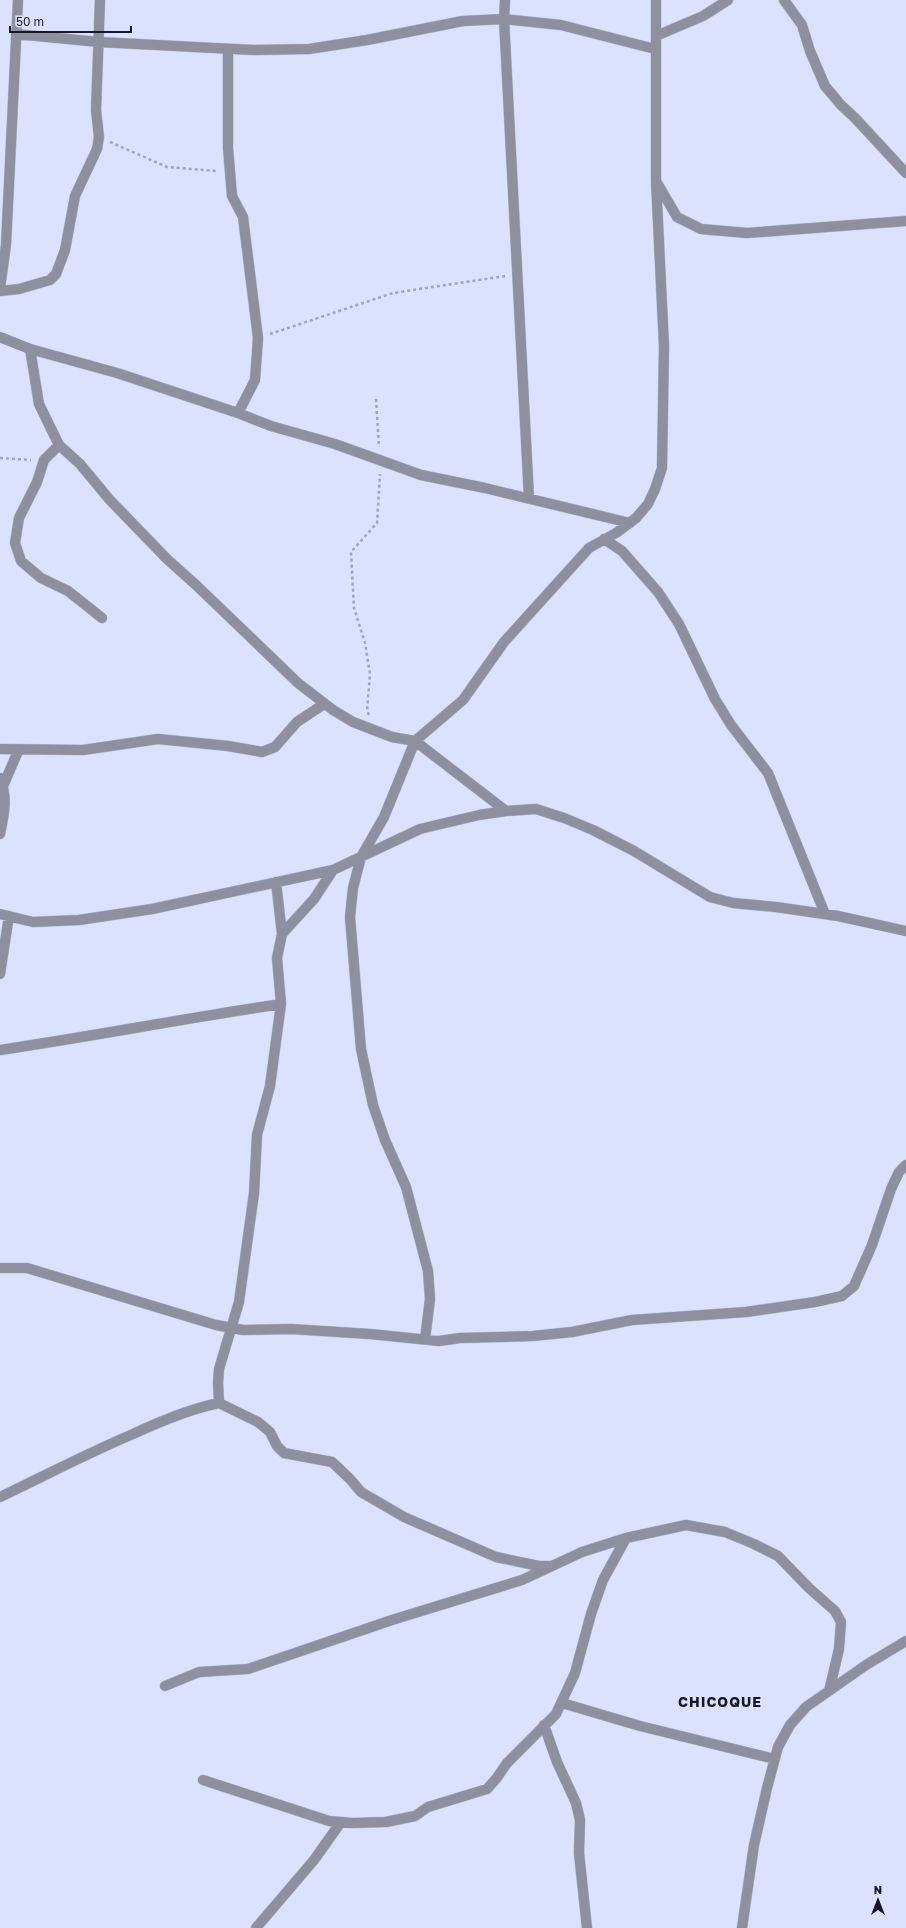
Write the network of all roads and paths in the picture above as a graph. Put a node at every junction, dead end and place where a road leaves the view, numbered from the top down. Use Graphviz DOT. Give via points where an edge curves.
graph roads {
  1 [pos="18,0"];
  2 [pos="100,0"];
  3 [pos="504,0"];
  4 [pos="656,0"];
  5 [pos="728,0"];
  6 [pos="784,0"];
  7 [pos="504,20"];
  8 [pos="16,34"];
  9 [pos="656,36"];
  10 [pos="99,42"];
  11 [pos="228,49"];
  12 [pos="655,49"];
  13 [pos="99,137"];
  14 [pos="230,172"];
  15 [pos="906,173"];
  16 [pos="656,181"];
  17 [pos="906,220"];
  18 [pos="516,274"];
  19 [pos="0,288"];
  20 [pos="0,291"];
  21 [pos="0,337"];
  22 [pos="258,338"];
  23 [pos="30,349"];
  24 [pos="376,400"];
  25 [pos="238,413"];
  26 [pos="59,445"];
  27 [pos="0,458"];
  28 [pos="44,460"];
  29 [pos="380,461"];
  30 [pos="529,498"];
  31 [pos="630,523"];
  32 [pos="604,539"];
  33 [pos="102,618"];
  34 [pos="324,704"];
  35 [pos="376,730"];
  36 [pos="415,740"];
  37 [pos="0,749"];
  38 [pos="19,749"];
  39 [pos="2,782"];
  40 [pos="506,811"];
  41 [pos="0,834"];
  42 [pos="361,857"];
  43 [pos="333,870"];
  44 [pos="276,882"];
  45 [pos="825,914"];
  46 [pos="5,915"];
  47 [pos="906,931"];
  48 [pos="282,934"];
  49 [pos="0,974"];
  50 [pos="281,1004"];
  51 [pos="0,1050"];
  52 [pos="906,1165"];
  53 [pos="0,1268"];
  54 [pos="230,1328"];
  55 [pos="425,1339"];
  56 [pos="219,1403"];
  57 [pos="0,1497"];
  58 [pos="626,1538"];
  59 [pos="552,1566"];
  60 [pos="906,1641"];
  61 [pos="165,1686"];
  62 [pos="829,1692"];
  63 [pos="562,1703"];
  64 [pos="544,1725"];
  65 [pos="775,1759"];
  66 [pos="203,1780"];
  67 [pos="341,1822"];
  68 [pos="256,1928"];
  69 [pos="587,1928"];
  70 [pos="742,1928"];
  1 -- 8 [label="street"];
  2 -- 10 [label="street"];
  3 -- 7 [label="street"];
  4 -- 9 [label="street"];
  5 -- 9 [label="street" via="703,16"];
  6 -- 15 [label="street" via="802,25 825,86"];
  7 -- 11 [label="street" via="463,20 309,49"];
  7 -- 12 [label="street" via="561,25"];
  7 -- 18 [label="street"];
  8 -- 10 [label="street"];
  8 -- 19 [label="street" via="6,244"];
  9 -- 12 [label="street"];
  10 -- 11 [label="street"];
  10 -- 13 [label="street" via="96,110"];
  11 -- 14 [label="street"];
  12 -- 16 [label="street"];
  13 -- 14 [label="path" via="167,167"];
  13 -- 20 [label="street" via="97,149 75,196 65,250 56,274 50,280 19,289"];
  14 -- 22 [label="street" via="232,196 243,217"];
  16 -- 17 [label="street" via="677,217 701,229 747,233"];
  16 -- 31 [label="street" via="664,346 662,468 648,504"];
  18 -- 22 [label="path" via="393,293"];
  18 -- 30 [label="street"];
  21 -- 23 [label="street"];
  22 -- 25 [label="street" via="255,380"];
  23 -- 25 [label="street" via="117,373"];
  23 -- 26 [label="street" via="39,404"];
  24 -- 29 [label="path"];
  25 -- 29 [label="street"];
  26 -- 28 [label="street"];
  26 -- 34 [label="street" via="80,464 109,499 167,559 298,683"];
  27 -- 28 [label="path"];
  28 -- 33 [label="street" via="37,482 19,518 15,543 21,561 41,578 68,592"];
  29 -- 30 [label="street" via="421,476"];
  29 -- 35 [label="path" via="377,523 351,552 350,567 354,608 366,643 370,674 367,710"];
  30 -- 31 [label="street"];
  31 -- 32 [label="street"];
  32 -- 36 [label="street" via="589,548 528,614 504,642 463,700"];
  32 -- 45 [label="street" via="622,551 658,592 679,624 727,718 768,773"];
  34 -- 35 [label="street" via="353,722"];
  34 -- 38 [label="street" via="296,722 275,747 262,752 158,739 83,750"];
  35 -- 36 [label="street"];
  36 -- 40 [label="street"];
  36 -- 42 [label="street" via="384,817"];
  37 -- 38 [label="street"];
  38 -- 39 [label="street"];
  39 -- 41 [label="street" via="6,808"];
  40 -- 42 [label="street" via="420,829"];
  40 -- 45 [label="street" via="536,809 579,824 634,851 710,897 733,903"];
  42 -- 43 [label="street"];
  42 -- 55 [label="street" via="353,888 350,917 360,1049 373,1105 406,1187 428,1271 430,1299"];
  43 -- 44 [label="street"];
  43 -- 48 [label="street" via="314,899"];
  44 -- 46 [label="street" via="160,907 79,920 33,922"];
  44 -- 48 [label="street"];
  45 -- 47 [label="street"];
  46 -- 49 [label="street"];
  48 -- 50 [label="street" via="277,958"];
  50 -- 51 [label="street"];
  50 -- 54 [label="street" via="270,1086 257,1135 254,1193 240,1302"];
  52 -- 55 [label="street" via="899,1172 891,1189 872,1245 854,1286 842,1296 746,1312 632,1320 572,1332 439,1341"];
  53 -- 54 [label="street" via="28,1268"];
  54 -- 55 [label="street" via="362,1333"];
  54 -- 56 [label="street" via="219,1369"];
  56 -- 57 [label="street" via="193,1409 145,1428 72,1460"];
  56 -- 59 [label="street" via="258,1422 270,1432 284,1453 332,1462 361,1492 404,1517 496,1557 539,1566"];
  58 -- 59 [label="street" via="582,1552"];
  58 -- 62 [label="street" via="686,1525 725,1532 778,1556 835,1611 841,1622 839,1649"];
  58 -- 63 [label="street" via="603,1580 575,1673"];
  59 -- 61 [label="street" via="522,1580 386,1622 248,1669 199,1672"];
  60 -- 62 [label="street" via="866,1665"];
  62 -- 65 [label="street" via="806,1707 790,1725 778,1747"];
  63 -- 64 [label="street" via="556,1714"];
  63 -- 65 [label="street" via="640,1726"];
  64 -- 67 [label="street" via="507,1763 487,1789 428,1807 415,1816 386,1822"];
  64 -- 69 [label="street" via="557,1762 576,1803 580,1820 579,1853"];
  65 -- 70 [label="street" via="754,1845"];
  66 -- 67 [label="street" via="329,1821"];
  67 -- 68 [label="street" via="314,1860"];
}
